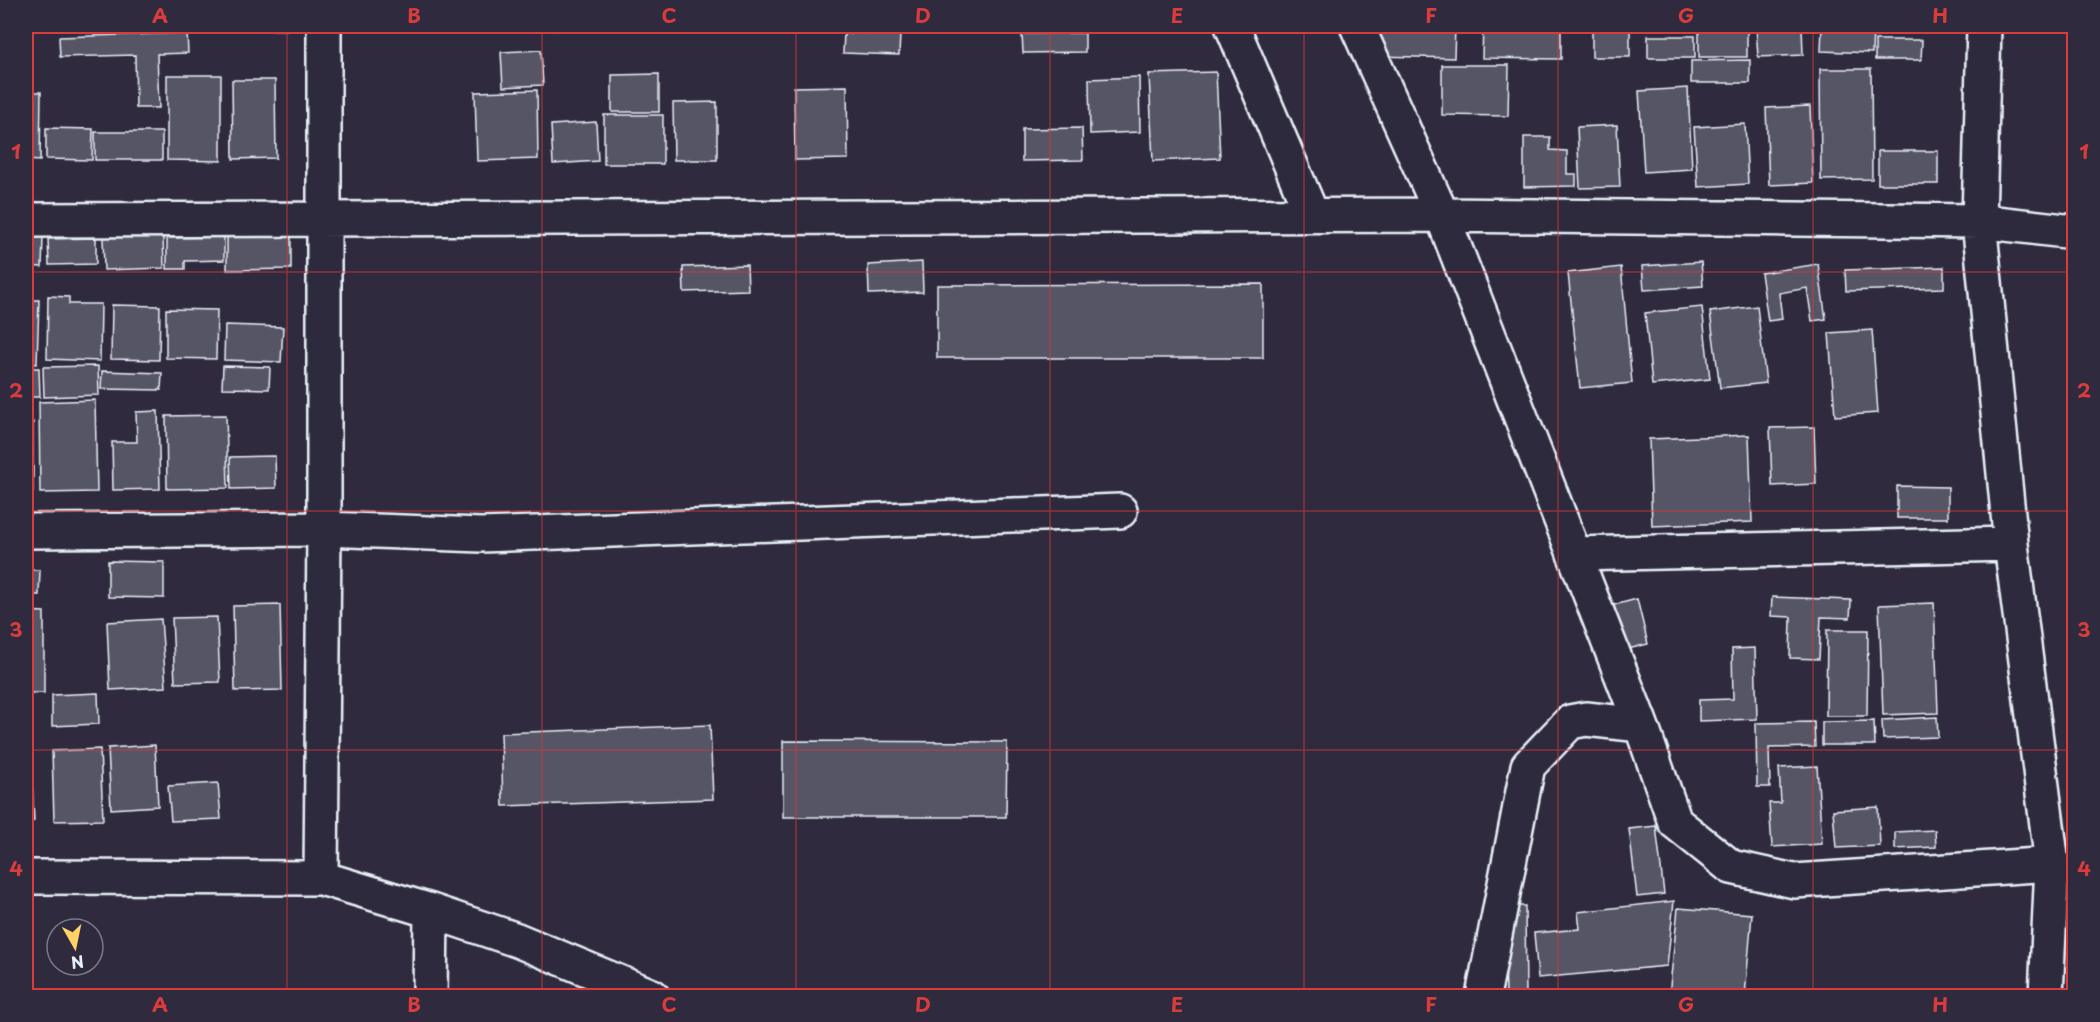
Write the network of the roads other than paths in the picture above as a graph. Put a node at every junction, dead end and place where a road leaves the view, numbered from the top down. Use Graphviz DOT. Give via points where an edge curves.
graph roads {
  1 [pos="324,26"];
  2 [pos="1232,26"];
  3 [pos="1357,26"];
  4 [pos="1984,26"];
  5 [pos="1312,215"];
  6 [pos="1442,215"];
  7 [pos="26,220"];
  8 [pos="324,220"];
  9 [pos="1979,221"];
  10 [pos="2074,232"];
  11 [pos="1120,511"];
  12 [pos="324,529"];
  13 [pos="26,531"];
  14 [pos="2011,544"];
  15 [pos="1574,554"];
  16 [pos="1641,725"];
  17 [pos="2052,864"];
  18 [pos="26,877"];
  19 [pos="321,878"];
  20 [pos="431,911"];
  21 [pos="430,996"];
  22 [pos="652,996"];
  23 [pos="1483,996"];
  24 [pos="2046,996"];
  1 -- 8 [label="street"];
  2 -- 5 [label="street"];
  3 -- 6 [label="street"];
  4 -- 9 [label="street"];
  5 -- 6 [label="street"];
  5 -- 8 [label="street"];
  6 -- 9 [label="street"];
  6 -- 15 [label="street"];
  7 -- 8 [label="street"];
  8 -- 12 [label="street"];
  9 -- 10 [label="street"];
  9 -- 14 [label="street"];
  11 -- 12 [label="street" via="481,535"];
  12 -- 13 [label="street"];
  12 -- 19 [label="street"];
  14 -- 15 [label="street"];
  14 -- 17 [label="street"];
  15 -- 16 [label="street"];
  16 -- 17 [label="street" via="1675,822 1731,867 1794,881"];
  16 -- 23 [label="street" via="1586,719 1570,722 1528,766"];
  17 -- 24 [label="street"];
  18 -- 19 [label="street"];
  19 -- 20 [label="street"];
  20 -- 21 [label="street"];
  20 -- 22 [label="street" via="517,940"];
}
